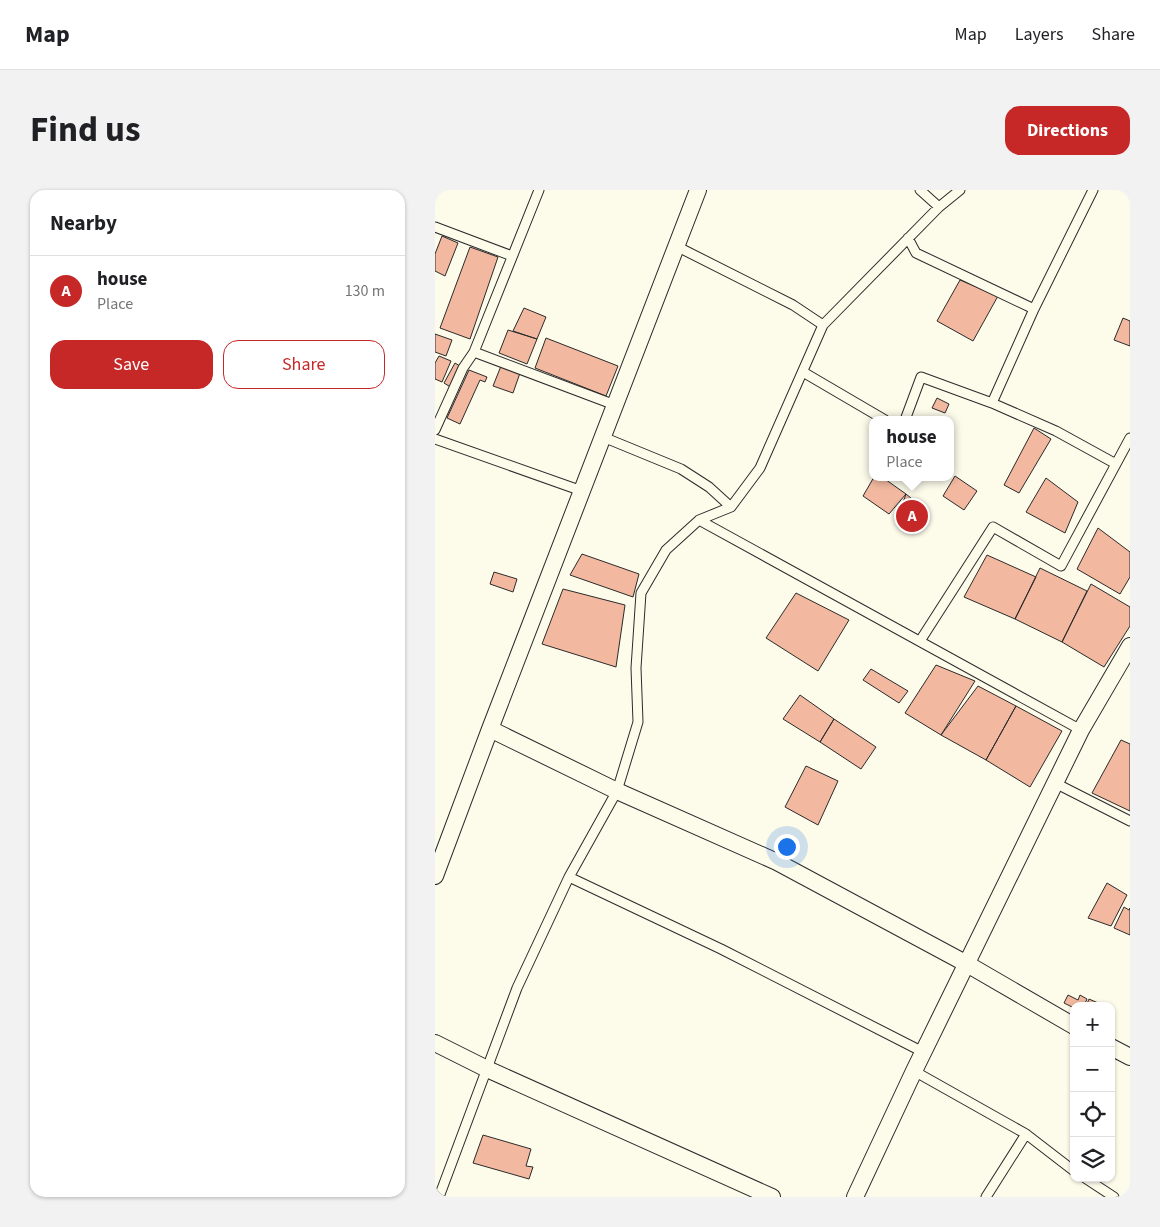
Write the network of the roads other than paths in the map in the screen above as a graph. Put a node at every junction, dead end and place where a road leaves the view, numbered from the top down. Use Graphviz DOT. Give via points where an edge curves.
graph roads {
  1 [pos="539,190"];
  2 [pos="698,190"];
  3 [pos="920,190"];
  4 [pos="961,190"];
  5 [pos="1093,190"];
  6 [pos="939,207"];
  7 [pos="435,227"];
  8 [pos="908,238"];
  9 [pos="676,246"];
  10 [pos="512,256"];
  11 [pos="1034,309"];
  12 [pos="823,325"];
  13 [pos="474,352"];
  14 [pos="803,372"];
  15 [pos="992,402"];
  16 [pos="615,405"];
  17 [pos="878,416"];
  18 [pos="906,416"];
  19 [pos="435,430"];
  20 [pos="603,437"];
  21 [pos="1130,438"];
  22 [pos="435,439"];
  23 [pos="1116,464"];
  24 [pos="582,491"];
  25 [pos="731,507"];
  26 [pos="699,520"];
  27 [pos="920,640"];
  28 [pos="1130,646"];
  29 [pos="490,729"];
  30 [pos="1081,730"];
  31 [pos="1055,783"];
  32 [pos="617,791"];
  33 [pos="1130,821"];
  34 [pos="435,876"];
  35 [pos="569,877"];
  36 [pos="967,964"];
  37 [pos="1070,1024"];
  38 [pos="435,1043"];
  39 [pos="1115,1049"];
  40 [pos="923,1052"];
  41 [pos="1130,1057"];
  42 [pos="487,1069"];
  43 [pos="914,1071"];
  44 [pos="1026,1134"];
  45 [pos="1070,1168"];
  46 [pos="1091,1182"];
  47 [pos="439,1197"];
  48 [pos="772,1197"];
  49 [pos="855,1197"];
  50 [pos="987,1197"];
  51 [pos="1115,1197"];
  1 -- 10 [label="lane"];
  2 -- 9 [label="street"];
  3 -- 6 [label="lane"];
  4 -- 6 [label="lane"];
  5 -- 11 [label="lane"];
  6 -- 8 [label="lane"];
  7 -- 10 [label="lane"];
  8 -- 11 [label="lane" via="916,253"];
  8 -- 12 [label="lane"];
  9 -- 12 [label="lane" via="793,304"];
  9 -- 16 [label="street"];
  10 -- 13 [label="lane"];
  11 -- 15 [label="lane"];
  12 -- 14 [label="lane"];
  13 -- 16 [label="lane"];
  13 -- 19 [label="lane" via="463,368"];
  14 -- 17 [label="lane"];
  14 -- 25 [label="lane" via="760,468"];
  15 -- 18 [label="lane" via="921,377"];
  15 -- 23 [label="lane" via="1056,431"];
  16 -- 20 [label="street"];
  20 -- 24 [label="street"];
  20 -- 25 [label="lane" via="681,468"];
  21 -- 23 [label="lane"];
  22 -- 24 [label="lane"];
  23 -- 27 [label="lane" via="1061,566 993,527"];
  24 -- 29 [label="street"];
  25 -- 26 [label="lane"];
  26 -- 27 [label="lane"];
  26 -- 32 [label="lane" via="666,550 641,593 636,668 638,722"];
  27 -- 30 [label="lane"];
  28 -- 30 [label="street"];
  29 -- 32 [label="street"];
  29 -- 34 [label="street"];
  30 -- 31 [label="street"];
  31 -- 33 [label="lane"];
  31 -- 36 [label="street"];
  32 -- 35 [label="lane"];
  32 -- 36 [label="street" via="777,862"];
  35 -- 40 [label="lane" via="721,949"];
  35 -- 42 [label="lane" via="517,988"];
  36 -- 37 [label="street"];
  36 -- 40 [label="street"];
  38 -- 42 [label="street"];
  39 -- 41 [label="street"];
  40 -- 43 [label="street"];
  42 -- 47 [label="lane"];
  42 -- 48 [label="street"];
  43 -- 44 [label="lane"];
  43 -- 49 [label="street"];
  44 -- 45 [label="lane"];
  44 -- 50 [label="lane"];
  46 -- 51 [label="lane"];
}
